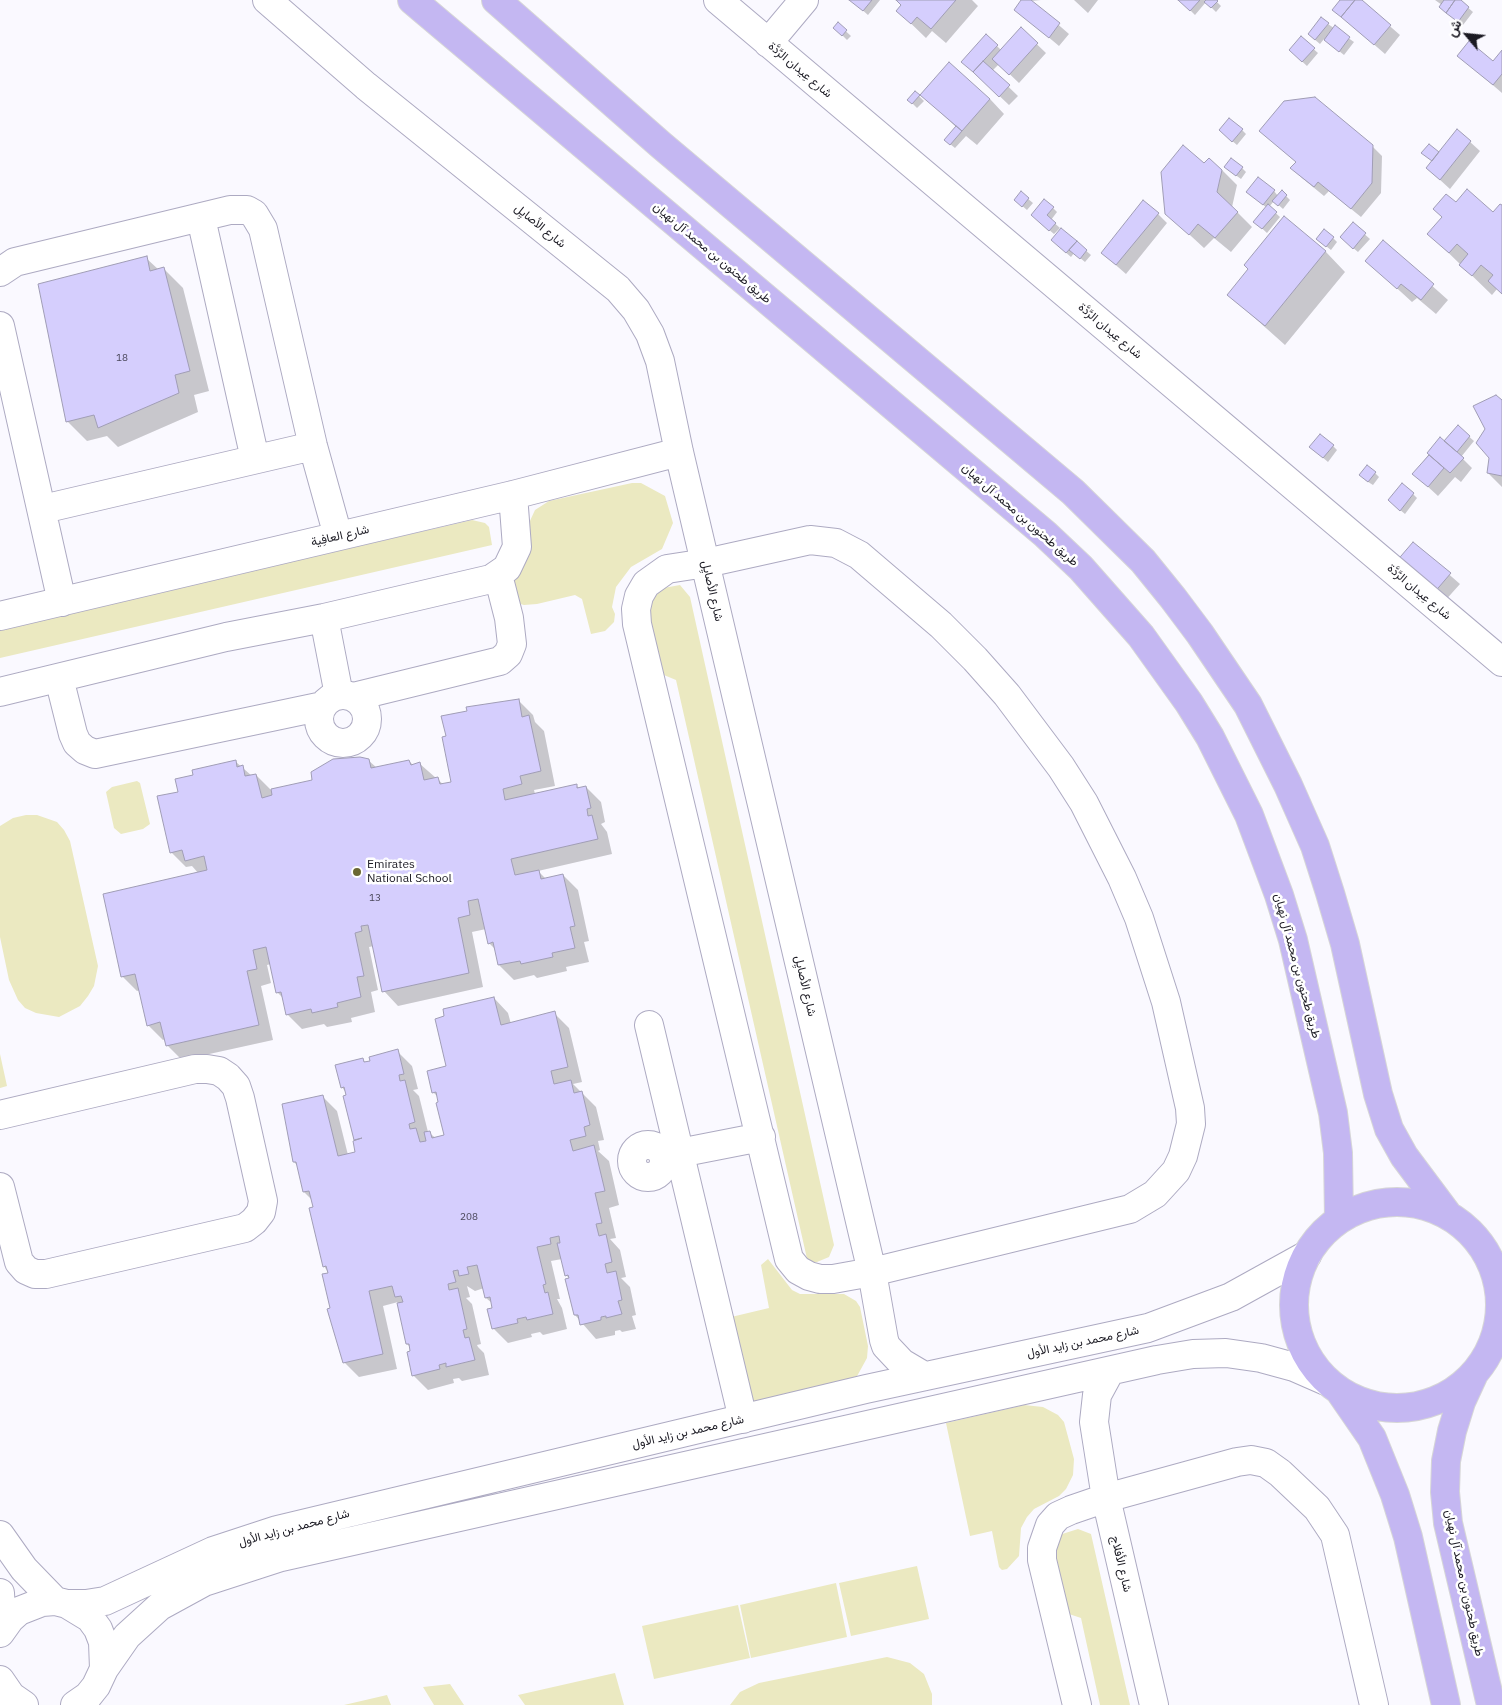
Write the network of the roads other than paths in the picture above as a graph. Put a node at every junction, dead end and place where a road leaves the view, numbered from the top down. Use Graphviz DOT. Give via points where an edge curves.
graph roads {
  1 [pos="268,0"];
  2 [pos="412,0"];
  3 [pos="496,0"];
  4 [pos="718,0"];
  5 [pos="804,0"];
  6 [pos="768,43"];
  7 [pos="201,218"];
  8 [pos="0,272"];
  9 [pos="0,326"];
  10 [pos="313,446"];
  11 [pos="679,452"];
  12 [pos="255,460"];
  13 [pos="513,495"];
  14 [pos="43,509"];
  15 [pos="338,536"];
  16 [pos="706,563"];
  17 [pos="498,575"];
  18 [pos="62,602"];
  19 [pos="0,616"];
  20 [pos="324,618"];
  21 [pos="1502,662"];
  22 [pos="59,678"];
  23 [pos="0,692"];
  24 [pos="338,699"];
  25 [pos="649,1024"];
  26 [pos="0,1115"];
  27 [pos="760,1137"];
  28 [pos="671,1154"];
  29 [pos="0,1191"];
  30 [pos="1448,1216"];
  31 [pos="1340,1219"];
  32 [pos="1474,1237"];
  33 [pos="1502,1240"];
  34 [pos="1307,1255"];
  35 [pos="872,1272"];
  36 [pos="1499,1328"];
  37 [pos="886,1346"];
  38 [pos="1110,1371"];
  39 [pos="1474,1374"];
  40 [pos="924,1376"];
  41 [pos="1051,1384"];
  42 [pos="1333,1386"];
  43 [pos="866,1389"];
  44 [pos="743,1419"];
  45 [pos="1094,1422"];
  46 [pos="1106,1498"];
  47 [pos="0,1535"];
  48 [pos="0,1593"];
  49 [pos="61,1602"];
  50 [pos="1,1631"];
  51 [pos="0,1680"];
  52 [pos="100,1687"];
  53 [pos="24,1705"];
  54 [pos="75,1705"];
  55 [pos="1077,1705"];
  56 [pos="1154,1705"];
  57 [pos="1374,1705"];
  58 [pos="1446,1705"];
  59 [pos="1491,1705"];
  1 -- 11 [label="street, شارع الأصايِل" via="366,86 618,289 650,334 660,361"];
  2 -- 31 [label="main road, طريق طحنون بن محمد آل نهيان" via="1045,534 1114,605 1160,662 1210,737 1249,815 1280,895 1332,1113 1338,1153"];
  3 -- 30 [label="main road" via="661,145 1073,492 1143,561 1173,598 1248,705 1288,785 1315,846 1345,944 1378,1094 1389,1129 1404,1156"];
  4 -- 6 [label="street, شارع عِيدان الرَّدَّة"];
  5 -- 6 [label="street"];
  6 -- 21 [label="street, شارع عِيدان الرَّدَّة"];
  7 -- 8 [label="street" via="15,262"];
  7 -- 10 [label="street" via="238,209 247,210 260,221"];
  7 -- 12 [label="street"];
  9 -- 14 [label="street"];
  10 -- 12 [label="street"];
  10 -- 15 [label="street"];
  11 -- 13 [label="street, شارع العافِية"];
  11 -- 16 [label="street, شارع الأصايِل"];
  12 -- 14 [label="street"];
  13 -- 15 [label="street, شارع العافِية"];
  13 -- 17 [label="street" via="517,547 507,568"];
  14 -- 18 [label="street"];
  15 -- 18 [label="street, شارع العافِية"];
  16 -- 27 [label="street" via="667,569 655,575 639,596 637,624"];
  16 -- 35 [label="street, شارع الأصايِل"];
  16 -- 35 [label="street" via="796,541 836,544 859,555 975,658 1037,732 1084,803 1104,840 1139,918 1172,1028 1191,1124 1183,1156 1156,1194 1130,1209"];
  17 -- 20 [label="street"];
  17 -- 24 [label="street" via="512,644 500,661"];
  18 -- 19 [label="street, شارع العافِية"];
  20 -- 22 [label="street" via="226,637"];
  20 -- 24 [label="street"];
  22 -- 23 [label="street"];
  22 -- 24 [label="street" via="77,744 95,754"];
  25 -- 28 [label="street"];
  26 -- 29 [label="street" via="195,1069 218,1071 236,1086 264,1202 254,1222 245,1228 41,1274 26,1270 19,1262"];
  27 -- 28 [label="street"];
  27 -- 35 [label="street" via="789,1259 798,1270 820,1279"];
  28 -- 44 [label="street"];
  30 -- 31 [label="main road" via="1418,1204 1393,1202 1369,1206"];
  30 -- 32 [label="main road"];
  31 -- 34 [label="main road" via="1327,1229"];
  32 -- 33 [label="main road"];
  32 -- 36 [label="main road, طريق طحنون بن محمد آل نهيان" via="1492,1265 1497,1280"];
  34 -- 40 [label="street, شارع محمد بن زايد الأول" via="1231,1297 1148,1328"];
  34 -- 42 [label="main road" via="1295,1287 1295,1321 1305,1354"];
  35 -- 37 [label="street, شارع الأصايِل"];
  36 -- 39 [label="main road, طريق طحنون بن محمد آل نهيان"];
  37 -- 40 [label="street" via="902,1363"];
  37 -- 43 [label="street" via="880,1368"];
  38 -- 41 [label="street, شارع محمد بن زايد الأول"];
  38 -- 42 [label="street, شارع محمد بن زايد الأول" via="1166,1358 1226,1353 1294,1367"];
  38 -- 45 [label="street, شارع الأفلاج" via="1098,1395"];
  39 -- 42 [label="main road" via="1445,1396 1410,1408 1373,1406"];
  39 -- 59 [label="main road, طريق طحنون بن محمد آل نهيان" via="1452,1431 1446,1461 1445,1492 1448,1523"];
  40 -- 43 [label="street, شارع محمد بن زايد الأول"];
  41 -- 45 [label="street, شارع الأفلاج" via="1076,1399"];
  41 -- 52 [label="street, شارع محمد بن زايد الأول" via="255,1564 204,1582 160,1606 127,1636"];
  42 -- 58 [label="main road" via="1372,1438 1396,1495"];
  43 -- 44 [label="street, شارع محمد بن زايد الأول"];
  44 -- 49 [label="street, شارع محمد بن زايد الأول" via="277,1530 213,1551 105,1601 86,1604"];
  45 -- 46 [label="street, شارع الأفلاج"];
  46 -- 55 [label="street" via="1058,1516 1050,1525 1042,1548 1044,1570"];
  46 -- 56 [label="street, شارع الأفلاج"];
  46 -- 57 [label="street" via="1244,1460 1274,1467 1317,1508 1335,1535"];
  47 -- 49 [label="street" via="24,1569"];
  48 -- 50 [label="street"];
  49 -- 50 [label="street, شارع محمد بن زايد الأول" via="36,1604 19,1611"];
  49 -- 52 [label="street" via="90,1618 98,1629 105,1655"];
  51 -- 53 [label="street" via="11,1696"];
  52 -- 54 [label="street, شارع محمد بن زايد الأول"];
}
